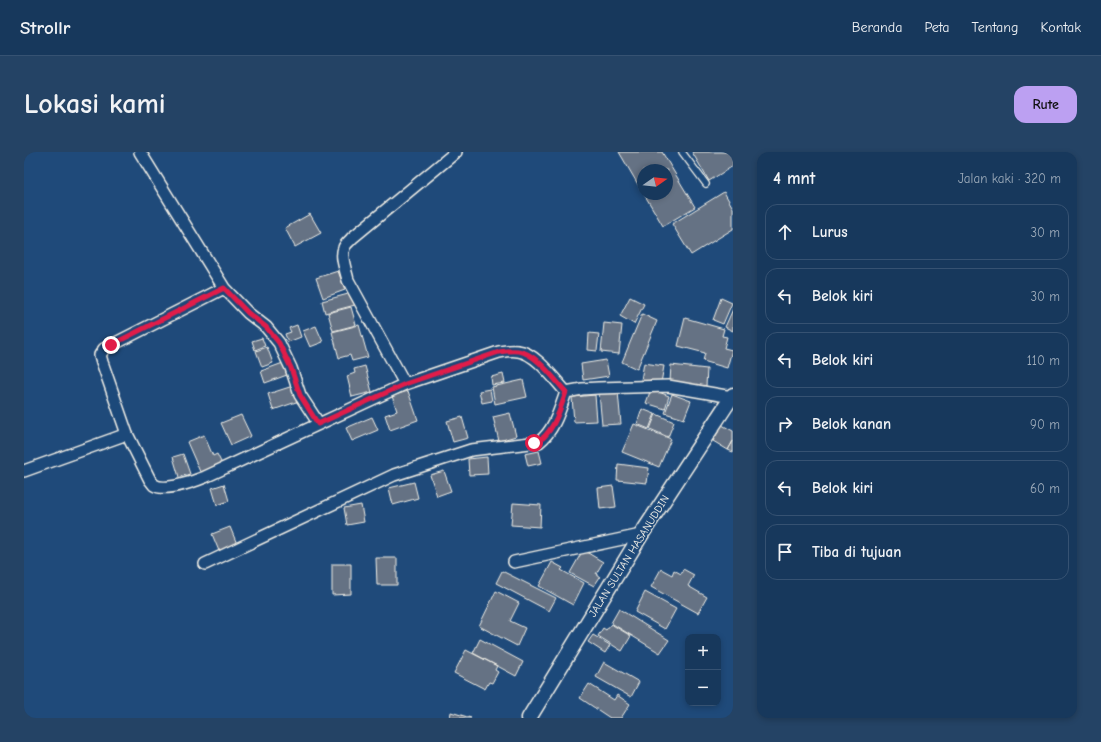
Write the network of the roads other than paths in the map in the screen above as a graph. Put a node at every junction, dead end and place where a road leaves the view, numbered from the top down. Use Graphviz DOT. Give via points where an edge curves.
graph roads {
  1 [pos="140,152"];
  2 [pos="456,152"];
  3 [pos="682,152"];
  4 [pos="706,184"];
  5 [pos="224,288"];
  6 [pos="405,384"];
  7 [pos="566,392"];
  8 [pos="732,396"];
  9 [pos="318,424"];
  10 [pos="127,434"];
  11 [pos="24,470"];
  12 [pos="641,535"];
  13 [pos="514,562"];
  14 [pos="205,564"];
  15 [pos="528,718"];
  1 -- 5 [label="street"];
  2 -- 6 [label="street" via="352,238 343,250 348,280"];
  3 -- 4 [label="lane"];
  5 -- 9 [label="street" via="266,327 279,343 300,395"];
  5 -- 10 [label="street" via="104,349 100,355"];
  6 -- 7 [label="street" via="510,350 534,357"];
  6 -- 9 [label="street"];
  7 -- 8 [label="street" via="582,388 668,386"];
  7 -- 14 [label="street" via="553,425 539,442 471,450 394,476"];
  8 -- 12 [label="street, JALAN SULTAN HASANUDDIN"];
  9 -- 10 [label="street" via="206,477 170,487 154,485"];
  10 -- 11 [label="street"];
  12 -- 13 [label="street"];
  12 -- 15 [label="street, JALAN SULTAN HASANUDDIN"];
}
